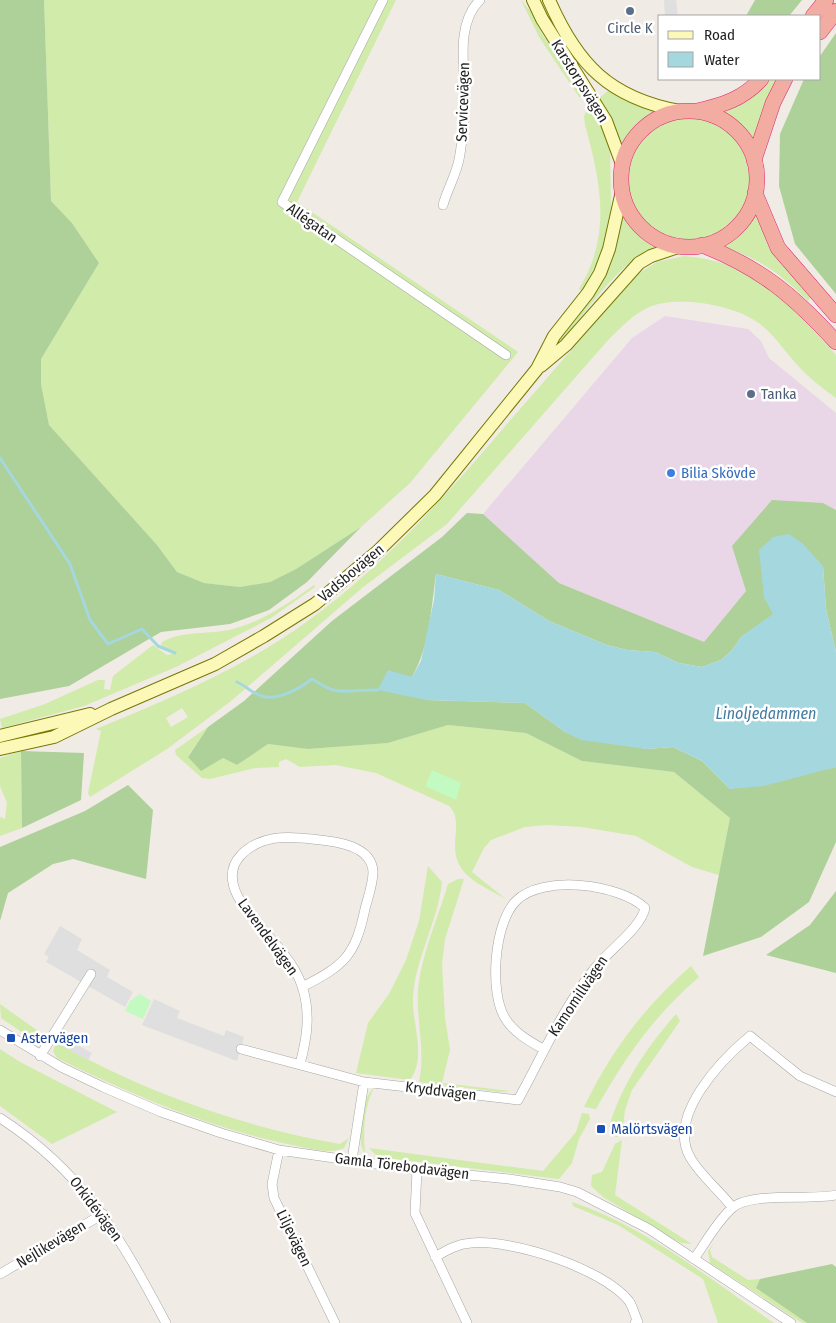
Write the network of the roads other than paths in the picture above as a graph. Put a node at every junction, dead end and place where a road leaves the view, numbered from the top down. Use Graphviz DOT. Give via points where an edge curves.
graph roads {
  1 [pos="383,0"];
  2 [pos="480,0"];
  3 [pos="533,0"];
  4 [pos="549,0"];
  5 [pos="826,0"];
  6 [pos="836,11"];
  7 [pos="813,15"];
  8 [pos="821,31"];
  9 [pos="760,80"];
  10 [pos="784,80"];
  11 [pos="680,111"];
  12 [pos="695,111"];
  13 [pos="754,160"];
  14 [pos="622,164"];
  15 [pos="622,191"];
  16 [pos="755,193"];
  17 [pos="443,205"];
  18 [pos="702,245"];
  19 [pos="681,246"];
  20 [pos="836,315"];
  21 [pos="836,342"];
  22 [pos="506,355"];
  23 [pos="537,369"];
  24 [pos="112,709"];
  25 [pos="0,736"];
  26 [pos="0,750"];
  27 [pos="91,974"];
  28 [pos="302,987"];
  29 [pos="0,1030"];
  30 [pos="241,1049"];
  31 [pos="543,1049"];
  32 [pos="40,1056"];
  33 [pos="300,1064"];
  34 [pos="364,1082"];
  35 [pos="836,1092"];
  36 [pos="518,1100"];
  37 [pos="0,1118"];
  38 [pos="279,1150"];
  39 [pos="352,1160"];
  40 [pos="417,1170"];
  41 [pos="836,1195"];
  42 [pos="732,1207"];
  43 [pos="103,1214"];
  44 [pos="435,1257"];
  45 [pos="694,1259"];
  46 [pos="0,1274"];
  47 [pos="165,1323"];
  48 [pos="335,1323"];
  49 [pos="467,1323"];
  50 [pos="635,1323"];
  51 [pos="791,1323"];
  1 -- 22 [label="street, Allégatan" via="282,202"];
  2 -- 17 [label="street, Servicevägen" via="467,23 461,148"];
  3 -- 14 [label="main road, Karstorpsvägen" via="606,121"];
  4 -- 11 [label="main road, Karstorpsvägen" via="571,42 609,85 629,97"];
  5 -- 7 [label="highway"];
  6 -- 8 [label="highway"];
  9 -- 12 [label="highway" via="735,100"];
  10 -- 13 [label="highway" via="773,103"];
  11 -- 12 [label="highway"];
  11 -- 14 [label="highway" via="660,117 643,129 630,145"];
  12 -- 13 [label="highway" via="728,123 744,139"];
  13 -- 16 [label="highway"];
  14 -- 15 [label="highway"];
  15 -- 19 [label="highway" via="631,215 642,228 656,238"];
  15 -- 23 [label="main road, Vadsbovägen" via="600,273 554,336"];
  16 -- 18 [label="highway" via="748,212 736,227 721,239"];
  16 -- 20 [label="highway" via="778,248"];
  18 -- 19 [label="highway"];
  18 -- 21 [label="highway" via="765,275 787,292"];
  19 -- 23 [label="main road, Vadsbovägen" via="640,263 566,346"];
  23 -- 24 [label="main road, Vadsbovägen" via="435,495 328,594 291,620 215,664"];
  24 -- 25 [label="main road, Vadsbovägen"];
  24 -- 26 [label="main road, Vadsbovägen" via="54,737"];
  27 -- 32 [label="street"];
  28 -- 28 [label="street, Lavendelvägen" via="341,964 352,950 359,935 370,886 371,863 358,848 326,840 291,837 259,841 239,858 234,870 235,890 241,904 284,953"];
  28 -- 33 [label="street, Lavendelvägen" via="308,1021"];
  29 -- 32 [label="street, Gamla Törebodavägen"];
  30 -- 33 [label="street, Kryddvägen"];
  31 -- 31 [label="street, Kamomillvägen" via="520,1035 505,1020 497,1002 498,946 511,907 530,891 560,885 589,886 637,900 645,908 643,918 594,969"];
  31 -- 36 [label="street, Kamomillvägen"];
  32 -- 38 [label="street, Gamla Törebodavägen" via="161,1112"];
  33 -- 34 [label="street, Kryddvägen"];
  34 -- 36 [label="street, Kryddvägen"];
  34 -- 39 [label="street"];
  35 -- 42 [label="street" via="800,1076 750,1036 732,1051 697,1098 684,1130 690,1158"];
  37 -- 43 [label="street, Orkidévägen" via="67,1171"];
  38 -- 39 [label="street, Gamla Törebodavägen"];
  38 -- 48 [label="street, Liljevägen" via="272,1184 274,1198"];
  39 -- 40 [label="street, Gamla Törebodavägen"];
  40 -- 44 [label="street" via="415,1213"];
  40 -- 45 [label="street, Gamla Törebodavägen" via="560,1187 604,1204"];
  41 -- 42 [label="street" via="812,1199 769,1196"];
  42 -- 45 [label="street"];
  43 -- 46 [label="street, Nejlikevägen"];
  43 -- 47 [label="street, Orkidévägen"];
  44 -- 49 [label="street"];
  44 -- 50 [label="street" via="455,1246 472,1243 551,1256 608,1284 629,1301 638,1322"];
  45 -- 51 [label="street, Gamla Törebodavägen"];
}
